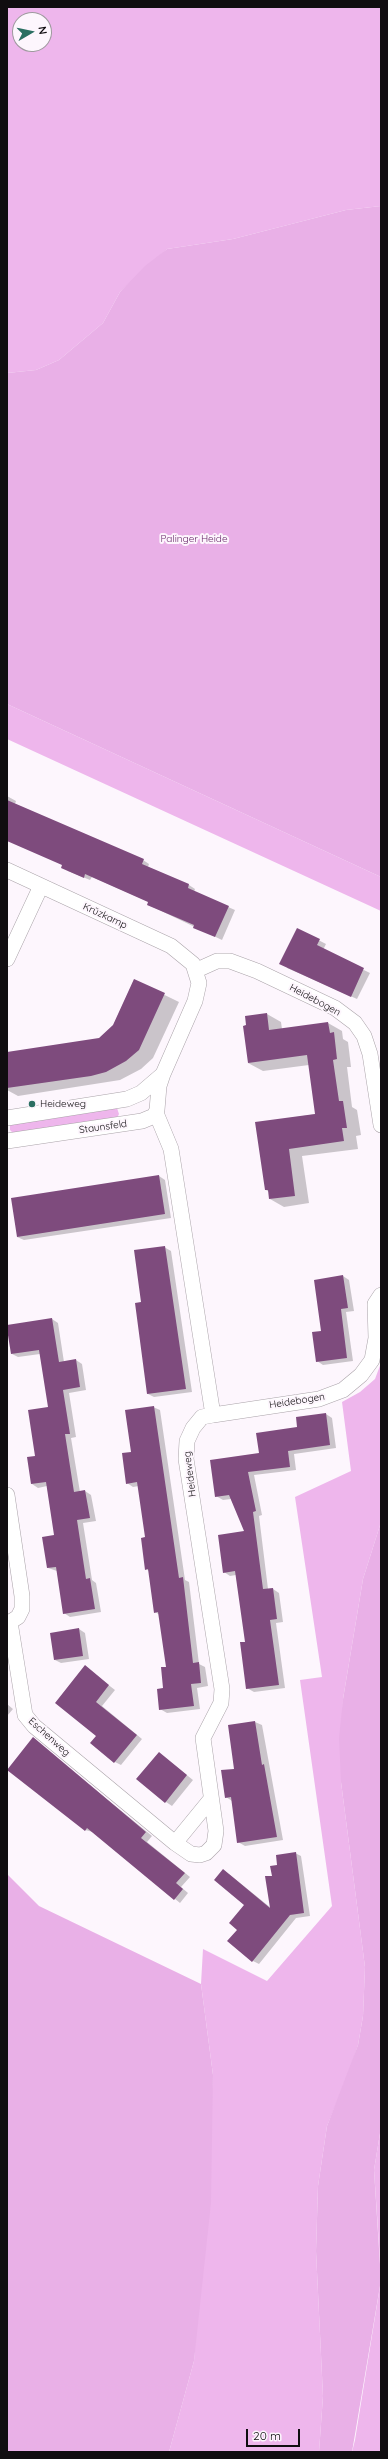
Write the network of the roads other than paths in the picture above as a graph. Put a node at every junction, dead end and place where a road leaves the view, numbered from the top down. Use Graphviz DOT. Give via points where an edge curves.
graph roads {
  1 [pos="7,870"];
  2 [pos="41,886"];
  3 [pos="7,959"];
  4 [pos="197,970"];
  5 [pos="163,1074"];
  6 [pos="156,1113"];
  7 [pos="7,1118"];
  8 [pos="381,1125"];
  9 [pos="7,1141"];
  10 [pos="381,1295"];
  11 [pos="213,1414"];
  12 [pos="7,1494"];
  13 [pos="8,1622"];
  14 [pos="211,1799"];
  15 [pos="175,1843"];
  1 -- 2 [label="street, Krüzkamp"];
  2 -- 3 [label="street"];
  2 -- 4 [label="street, Krüzkamp" via="171,946 185,955"];
  4 -- 5 [label="street" via="199,983 195,1001"];
  4 -- 8 [label="street, Heidebogen" via="217,961 230,961 335,1008 355,1023 364,1036 370,1054"];
  5 -- 6 [label="street"];
  5 -- 7 [label="street" via="141,1093 127,1099"];
  6 -- 9 [label="street, Staunsfeld" via="142,1121"];
  6 -- 11 [label="street" via="171,1149"];
  10 -- 11 [label="street, Heidebogen" via="375,1304 376,1338 372,1360 361,1375 343,1390 319,1399"];
  11 -- 14 [label="street, Heideweg" via="202,1417 193,1428 187,1441 186,1459 222,1689 222,1704 203,1738"];
  12 -- 13 [label="street, Eschenweg" via="22,1596 22,1609 18,1617"];
  13 -- 15 [label="street, Eschenweg" via="25,1716"];
  14 -- 15 [label="street"];
  14 -- 15 [label="street, Heideweg" via="216,1831 212,1849 200,1855 191,1854"];
}
